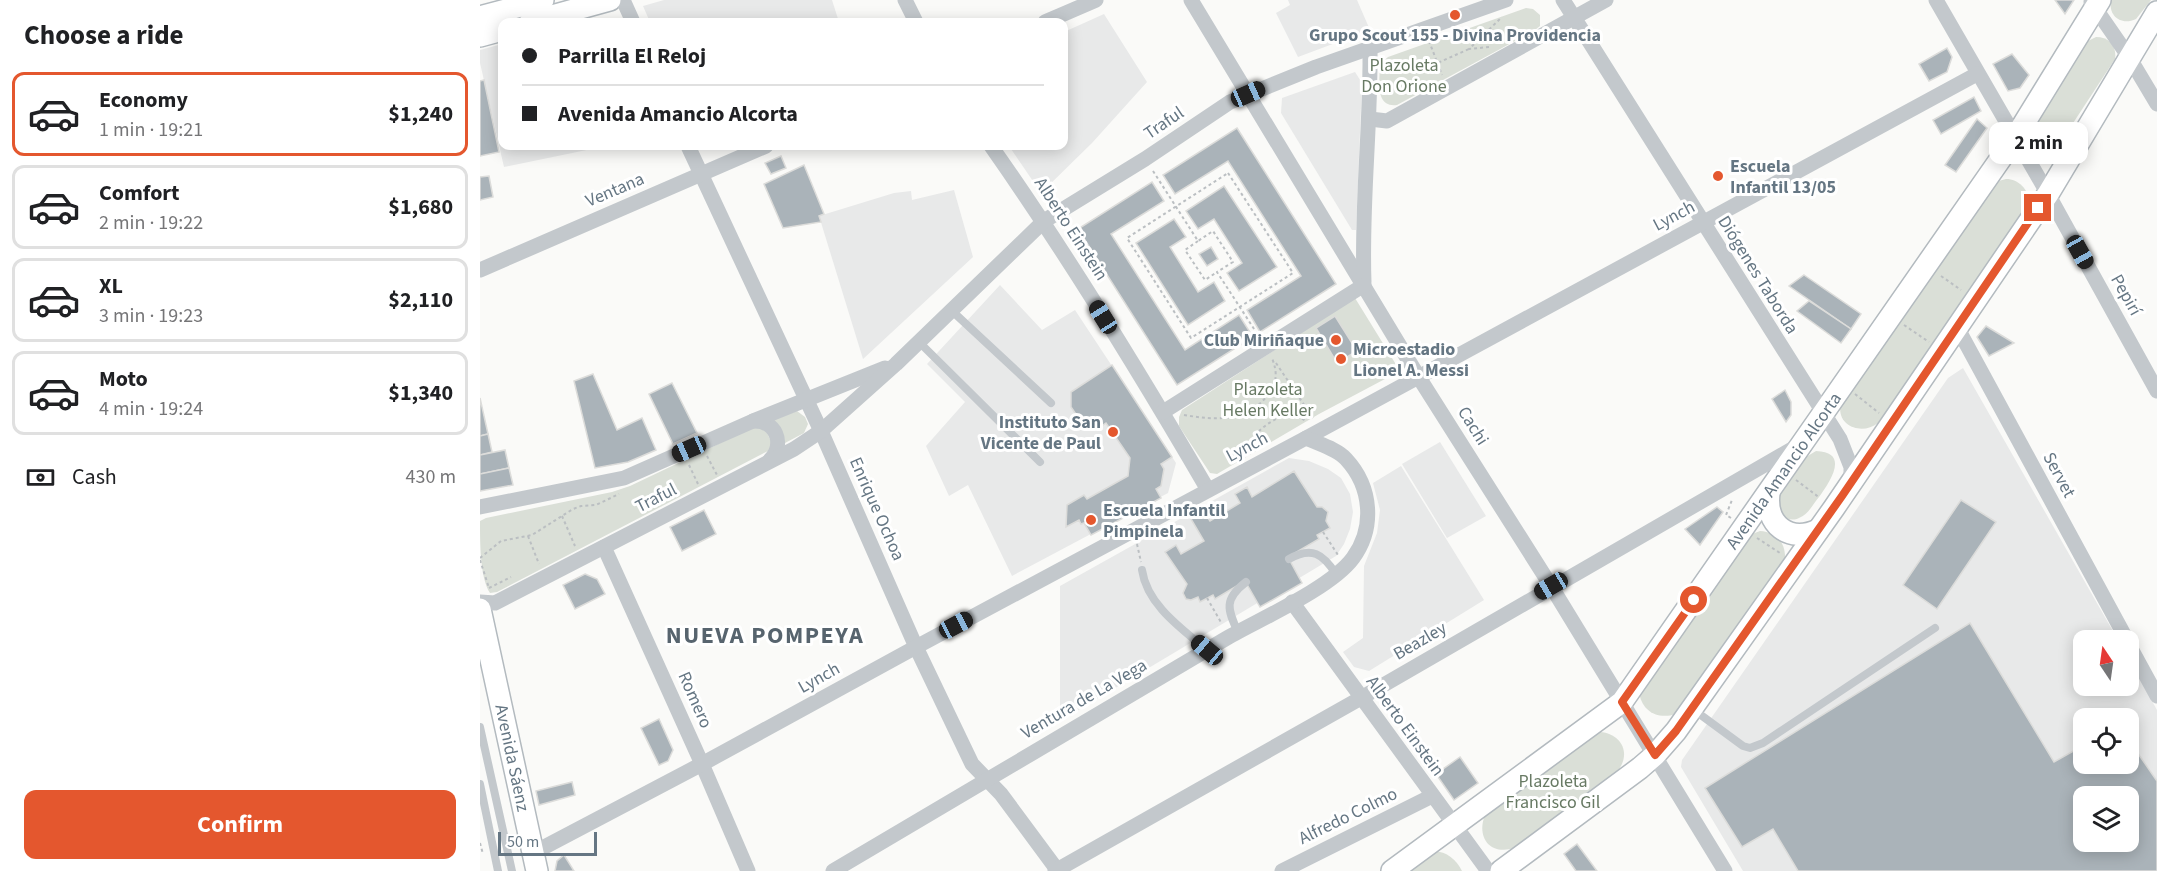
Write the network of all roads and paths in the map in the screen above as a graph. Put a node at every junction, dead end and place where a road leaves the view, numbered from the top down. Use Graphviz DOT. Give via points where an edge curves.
graph roads {
  1 [pos="543,0"];
  2 [pos="610,0"];
  3 [pos="623,0"];
  4 [pos="905,0"];
  5 [pos="1096,0"];
  6 [pos="1191,0"];
  7 [pos="1563,0"];
  8 [pos="1606,0"];
  9 [pos="1936,0"];
  10 [pos="1504,1"];
  11 [pos="2095,2"];
  12 [pos="2157,12"];
  13 [pos="480,17"];
  14 [pos="1573,17"];
  15 [pos="545,18"];
  16 [pos="631,18"];
  17 [pos="914,18"];
  18 [pos="1054,18"];
  19 [pos="1425,29"];
  20 [pos="498,31"];
  21 [pos="480,36"];
  22 [pos="1498,47"];
  23 [pos="1370,48"];
  24 [pos="1469,49"];
  25 [pos="2129,57"];
  26 [pos="1437,62"];
  27 [pos="1433,65"];
  28 [pos="1977,74"];
  29 [pos="1447,88"];
  30 [pos="1248,94"];
  31 [pos="2157,104"];
  32 [pos="1370,119"];
  33 [pos="2015,138"];
  34 [pos="690,150"];
  35 [pos="757,150"];
  36 [pos="994,150"];
  37 [pos="1144,159"];
  38 [pos="701,174"];
  39 [pos="2048,194"];
  40 [pos="1176,207"];
  41 [pos="1044,221"];
  42 [pos="1702,223"];
  43 [pos="1198,241"];
  44 [pos="1927,265"];
  45 [pos="480,270"];
  46 [pos="1217,272"];
  47 [pos="1364,285"];
  48 [pos="1975,300"];
  49 [pos="1240,308"];
  50 [pos="951,310"];
  51 [pos="1892,316"];
  52 [pos="1957,327"];
  53 [pos="919,342"];
  54 [pos="1941,351"];
  55 [pos="1269,353"];
  56 [pos="896,364"];
  57 [pos="1418,376"];
  58 [pos="1844,385"];
  59 [pos="2157,391"];
  60 [pos="806,399"];
  61 [pos="1051,403"];
  62 [pos="1163,412"];
  63 [pos="1823,414"];
  64 [pos="753,421"];
  65 [pos="1891,422"];
  66 [pos="821,431"];
  67 [pos="1314,434"];
  68 [pos="1804,442"];
  69 [pos="706,454"];
  70 [pos="770,460"];
  71 [pos="1040,462"];
  72 [pos="687,463"];
  73 [pos="1784,471"];
  74 [pos="717,476"];
  75 [pos="1851,484"];
  76 [pos="1214,487"];
  77 [pos="690,489"];
  78 [pos="625,492"];
  79 [pos="1769,493"];
  80 [pos="480,507"];
  81 [pos="1834,507"];
  82 [pos="568,511"];
  83 [pos="573,514"];
  84 [pos="561,515"];
  85 [pos="1138,528"];
  86 [pos="1818,530"];
  87 [pos="1323,531"];
  88 [pos="527,536"];
  89 [pos="574,546"];
  90 [pos="604,547"];
  91 [pos="480,558"];
  92 [pos="1289,559"];
  93 [pos="548,560"];
  94 [pos="1344,566"];
  95 [pos="1143,570"];
  96 [pos="519,574"];
  97 [pos="1246,582"];
  98 [pos="1551,586"];
  99 [pos="489,588"];
  100 [pos="1207,598"];
  101 [pos="480,602"];
  102 [pos="1292,602"];
  103 [pos="480,609"];
  104 [pos="1935,628"];
  105 [pos="2121,630"];
  106 [pos="1234,634"];
  107 [pos="916,647"];
  108 [pos="1207,650"];
  109 [pos="2139,662"];
  110 [pos="2157,696"];
  111 [pos="1361,698"];
  112 [pos="1622,702"];
  113 [pos="1692,708"];
  114 [pos="480,726"];
  115 [pos="1655,755"];
  116 [pos="702,764"];
  117 [pos="986,780"];
  118 [pos="480,784"];
  119 [pos="1432,796"];
  120 [pos="1454,825"];
  121 [pos="535,862"];
  122 [pos="498,871"];
  123 [pos="512,871"];
  124 [pos="748,871"];
  125 [pos="833,871"];
  126 [pos="1056,871"];
  127 [pos="1282,871"];
  128 [pos="1392,871"];
  129 [pos="1488,871"];
  130 [pos="1501,871"];
  131 [pos="1725,871"];
  1 -- 13 [label="main road"];
  2 -- 15 [label="main road"];
  3 -- 16 [label="street"];
  4 -- 17 [label="street"];
  5 -- 18 [label="street"];
  6 -- 30 [label="street, Cachi"];
  7 -- 14 [label="street, Diógenes Taborda"];
  8 -- 14 [label="street"];
  9 -- 28 [label="street, Pepirí"];
  10 -- 19 [label="street, Traful"];
  10 -- 24 [label="path" via="1502,17"];
  11 -- 25 [label="street"];
  11 -- 33 [label="main road, Avenida Amancio Alcorta"];
  12 -- 25 [label="main road"];
  14 -- 29 [label="street"];
  14 -- 42 [label="street, Diógenes Taborda"];
  19 -- 23 [label="street, Traful"];
  19 -- 26 [label="path"];
  20 -- 21 [label="main road"];
  22 -- 24 [label="path"];
  23 -- 30 [label="street, Traful"];
  23 -- 32 [label="street"];
  24 -- 26 [label="path"];
  25 -- 31 [label="street"];
  25 -- 39 [label="main road"];
  26 -- 27 [label="path"];
  26 -- 29 [label="path"];
  28 -- 33 [label="street, Pepirí"];
  28 -- 42 [label="street, Lynch"];
  29 -- 32 [label="street" via="1388,121"];
  30 -- 37 [label="street, Traful"];
  30 -- 47 [label="street, Cachi"];
  32 -- 47 [label="street"];
  33 -- 39 [label="street, Pepirí"];
  33 -- 44 [label="main road, Avenida Amancio Alcorta"];
  34 -- 38 [label="street, Enrique Ochoa"];
  35 -- 38 [label="street, Ventana"];
  36 -- 41 [label="street, Alberto Einstein"];
  37 -- 40 [label="path"];
  37 -- 41 [label="street, Traful"];
  38 -- 45 [label="street, Ventana"];
  38 -- 60 [label="street, Enrique Ochoa"];
  39 -- 48 [label="main road"];
  39 -- 59 [label="street, Pepirí"];
  40 -- 43 [label="path"];
  40 -- 49 [label="path" via="1127,238 1191,338"];
  40 -- 49 [label="path" via="1228,173 1293,273"];
  41 -- 50 [label="street, Traful"];
  41 -- 62 [label="street, Alberto Einstein"];
  42 -- 57 [label="street, Lynch"];
  42 -- 63 [label="street, Diógenes Taborda"];
  43 -- 46 [label="path" via="1185,249 1205,280"];
  43 -- 46 [label="path" via="1213,231 1233,262"];
  44 -- 48 [label="path"];
  44 -- 51 [label="main road, Avenida Amancio Alcorta"];
  46 -- 49 [label="path"];
  47 -- 55 [label="street"];
  47 -- 57 [label="street, Cachi"];
  48 -- 52 [label="main road"];
  49 -- 55 [label="path"];
  50 -- 53 [label="street, Traful"];
  50 -- 61 [label="lane"];
  51 -- 54 [label="path"];
  51 -- 58 [label="main road, Avenida Amancio Alcorta"];
  52 -- 54 [label="main road"];
  52 -- 105 [label="street, Servet"];
  53 -- 56 [label="street, Traful"];
  53 -- 71 [label="lane"];
  54 -- 65 [label="main road"];
  55 -- 62 [label="street"];
  55 -- 62 [label="path" via="1277,381 1264,400 1248,412 1212,420"];
  55 -- 67 [label="path"];
  56 -- 60 [label="street, Traful"];
  56 -- 66 [label="street, Traful"];
  57 -- 67 [label="street, Lynch"];
  57 -- 98 [label="street, Cachi"];
  58 -- 63 [label="main road, Avenida Amancio Alcorta"];
  58 -- 65 [label="path"];
  60 -- 64 [label="street, Traful"];
  60 -- 66 [label="street, Enrique Ochoa"];
  62 -- 76 [label="street, Alberto Einstein"];
  63 -- 68 [label="main road, Avenida Amancio Alcorta"];
  63 -- 75 [label="street, Diógenes Taborda" via="1846,449"];
  64 -- 70 [label="street" via="768,424 777,436 777,451"];
  64 -- 80 [label="street, Traful" via="624,478"];
  65 -- 75 [label="main road"];
  66 -- 70 [label="street, Traful"];
  66 -- 107 [label="street, Enrique Ochoa"];
  67 -- 76 [label="street, Lynch"];
  67 -- 76 [label="path" via="1305,420 1288,415 1278,418 1243,449"];
  67 -- 94 [label="street" via="1345,457 1367,496 1365,536"];
  68 -- 73 [label="main road, Avenida Amancio Alcorta"];
  68 -- 98 [label="street, Beazley"];
  69 -- 74 [label="path"];
  70 -- 90 [label="street, Traful"];
  72 -- 77 [label="path" via="699,485"];
  73 -- 79 [label="main road, Avenida Amancio Alcorta"];
  73 -- 81 [label="path"];
  75 -- 81 [label="main road"];
  76 -- 85 [label="street, Lynch"];
  78 -- 82 [label="path" via="596,505"];
  79 -- 86 [label="main road" via="1770,512 1781,528 1800,535"];
  79 -- 112 [label="main road, Avenida Amancio Alcorta"];
  81 -- 86 [label="main road"];
  82 -- 83 [label="path"];
  82 -- 84 [label="path"];
  84 -- 88 [label="path"];
  84 -- 89 [label="path"];
  85 -- 95 [label="path" via="1136,540"];
  85 -- 107 [label="street, Lynch"];
  86 -- 113 [label="main road"];
  87 -- 94 [label="path"];
  88 -- 91 [label="path" via="501,541"];
  88 -- 93 [label="path" via="539,564"];
  90 -- 101 [label="street, Traful" via="495,603"];
  90 -- 116 [label="street, Romero"];
  92 -- 94 [label="lane" via="1301,553 1318,555"];
  94 -- 102 [label="street, Ventura de La Vega"];
  95 -- 108 [label="lane" via="1148,590 1162,609"];
  96 -- 99 [label="path"];
  97 -- 106 [label="lane" via="1230,600"];
  98 -- 111 [label="street, Beazley"];
  98 -- 112 [label="street, Cachi"];
  100 -- 106 [label="path"];
  102 -- 106 [label="street, Ventura de La Vega"];
  102 -- 111 [label="street, Alberto Einstein"];
  103 -- 121 [label="main road, Avenida Sáenz"];
  104 -- 113 [label="lane" via="1763,743 1749,748"];
  106 -- 108 [label="street, Ventura de La Vega"];
  107 -- 116 [label="street, Lynch"];
  107 -- 117 [label="street, Enrique Ochoa" via="972,764"];
  108 -- 117 [label="street, Ventura de La Vega"];
  109 -- 110 [label="street, Servet"];
  111 -- 119 [label="street, Alberto Einstein"];
  111 -- 126 [label="street, Beazley"];
  112 -- 115 [label="street, Cachi"];
  112 -- 120 [label="main road, Avenida Amancio Alcorta"];
  113 -- 115 [label="main road"];
  114 -- 123 [label="lane"];
  115 -- 130 [label="main road"];
  115 -- 131 [label="street, Cachi"];
  116 -- 121 [label="street, Lynch"];
  116 -- 124 [label="street, Romero"];
  117 -- 125 [label="street, Ventura de La Vega"];
  117 -- 126 [label="street, Enrique Ochoa" via="1001,794"];
  118 -- 122 [label="lane"];
  119 -- 120 [label="street, Alberto Einstein"];
  119 -- 127 [label="street, Alfredo Colmo"];
  120 -- 128 [label="main road, Avenida Amancio Alcorta"];
  120 -- 129 [label="street, Alberto Einstein"];
}
